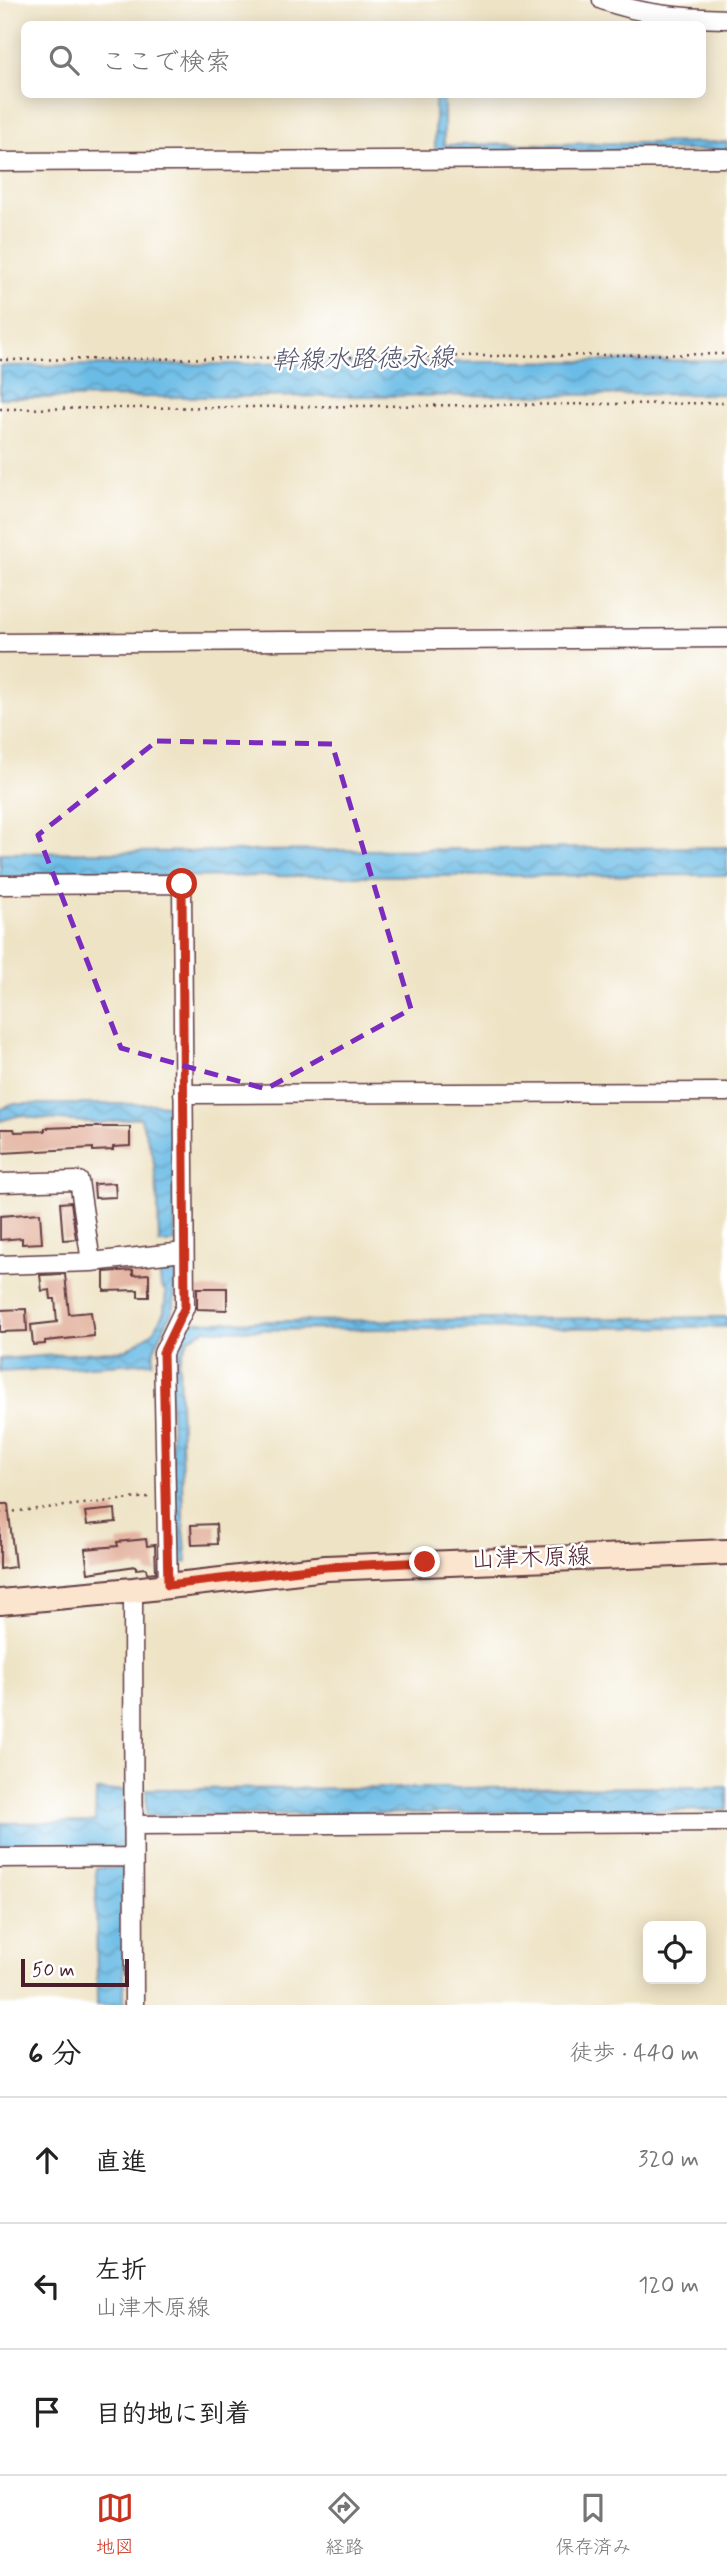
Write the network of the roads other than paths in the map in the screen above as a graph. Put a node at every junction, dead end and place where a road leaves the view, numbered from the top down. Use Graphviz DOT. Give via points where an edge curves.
graph roads {
  1 [pos="602,0"];
  2 [pos="727,19"];
  3 [pos="727,158"];
  4 [pos="0,162"];
  5 [pos="727,638"];
  6 [pos="0,643"];
  7 [pos="0,885"];
  8 [pos="727,1092"];
  9 [pos="183,1094"];
  10 [pos="0,1183"];
  11 [pos="184,1252"];
  12 [pos="91,1262"];
  13 [pos="0,1265"];
  14 [pos="727,1552"];
  15 [pos="168,1585"];
  16 [pos="133,1590"];
  17 [pos="0,1602"];
  18 [pos="727,1822"];
  19 [pos="133,1825"];
  20 [pos="133,1857"];
  21 [pos="0,1858"];
  22 [pos="134,2005"];
  1 -- 2 [label="street" via="675,18"];
  3 -- 4 [label="street"];
  5 -- 6 [label="street"];
  7 -- 9 [label="street" via="182,884"];
  8 -- 9 [label="street"];
  9 -- 11 [label="street"];
  10 -- 12 [label="street" via="79,1181"];
  11 -- 12 [label="street"];
  11 -- 15 [label="street" via="185,1307 163,1353"];
  12 -- 13 [label="street"];
  14 -- 15 [label="street, 山津木原線" via="326,1567"];
  15 -- 16 [label="street, 山津木原線"];
  16 -- 17 [label="street, 山津木原線"];
  16 -- 19 [label="street"];
  18 -- 19 [label="street"];
  19 -- 20 [label="street"];
  20 -- 21 [label="street"];
  20 -- 22 [label="street"];
}
